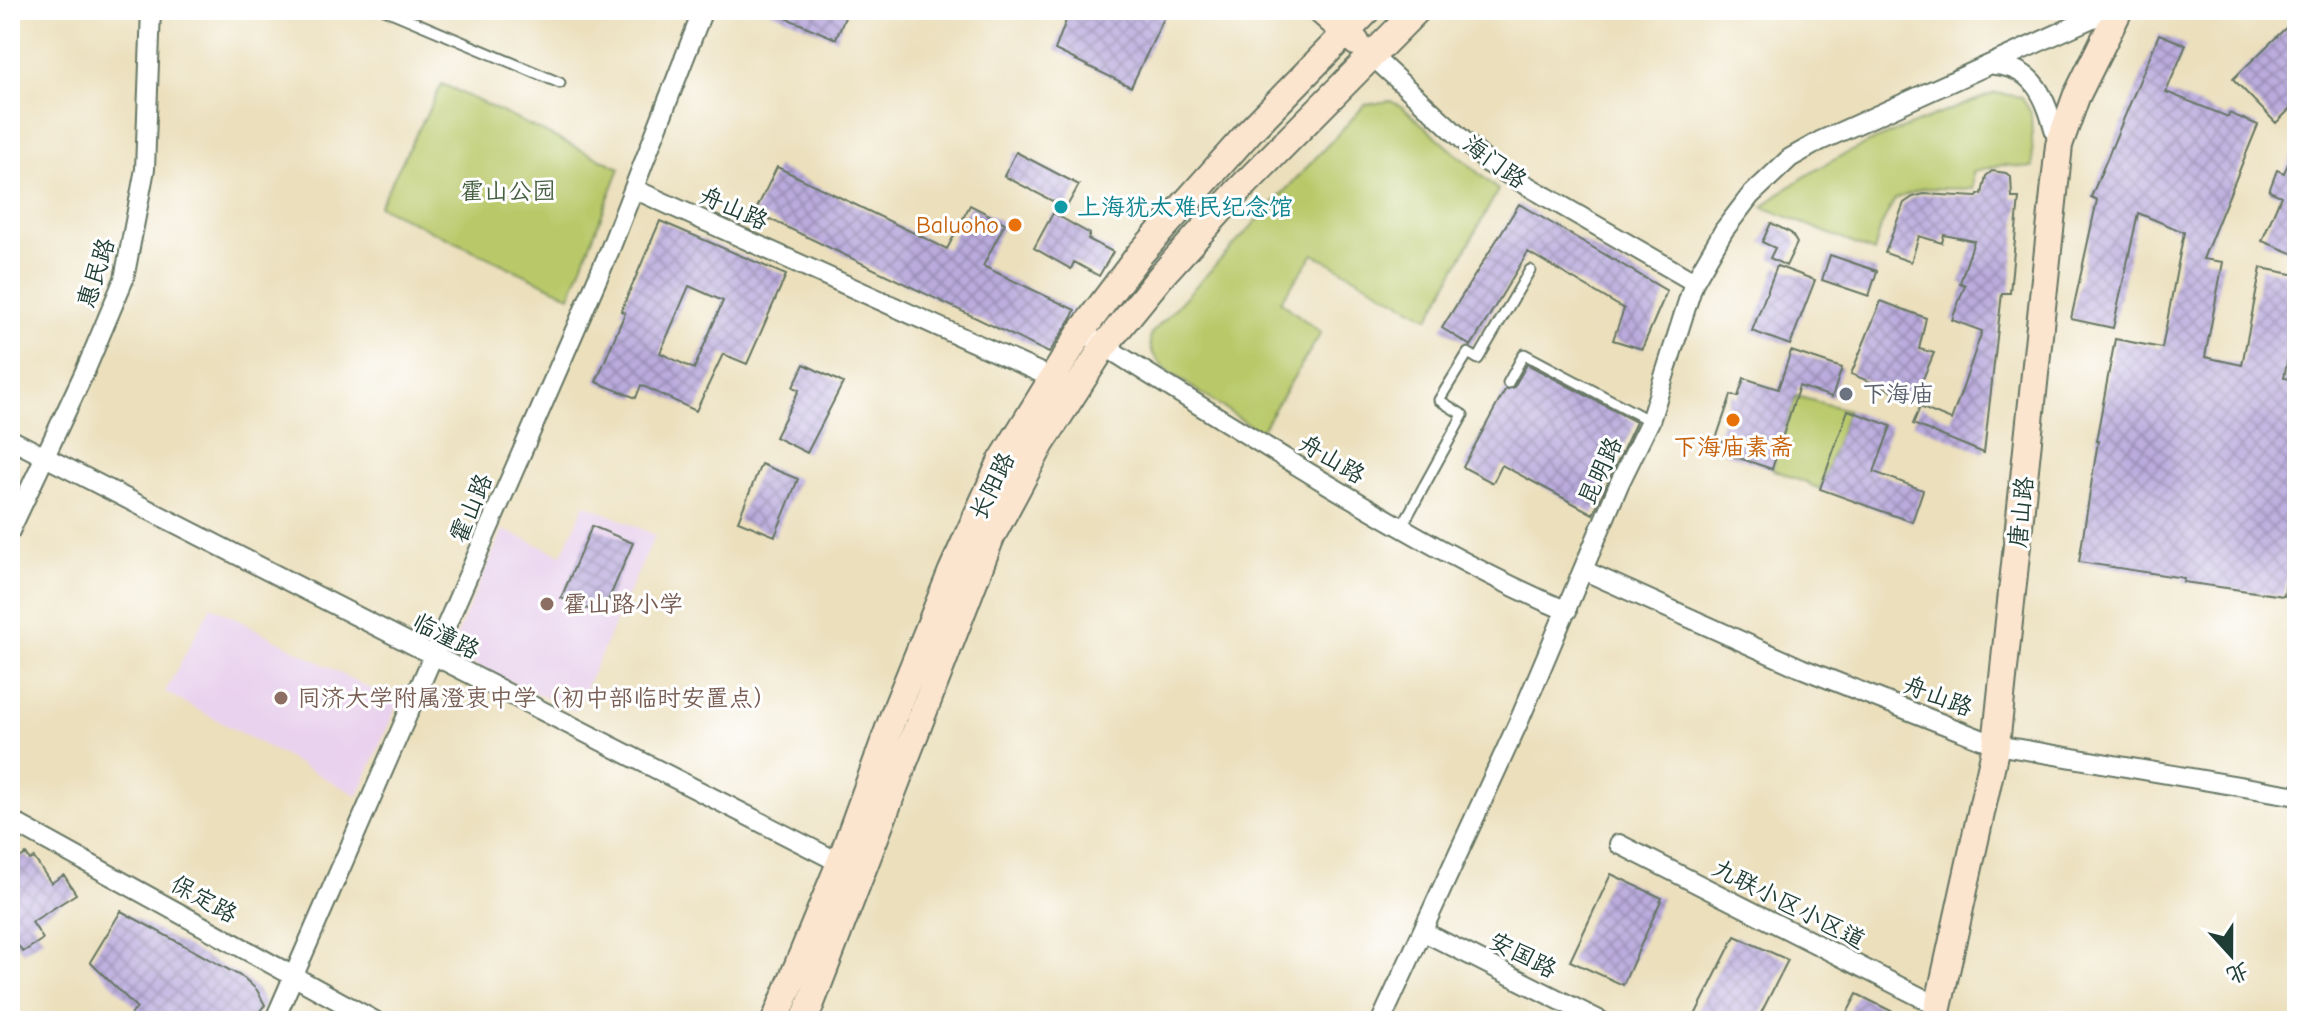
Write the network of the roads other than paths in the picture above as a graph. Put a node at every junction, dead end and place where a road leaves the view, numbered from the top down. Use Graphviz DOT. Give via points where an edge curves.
graph roads {
  1 [pos="151,10"];
  2 [pos="386,10"];
  3 [pos="703,10"];
  4 [pos="1320,10"];
  5 [pos="1368,10"];
  6 [pos="1417,10"];
  7 [pos="2110,10"];
  8 [pos="2119,10"];
  9 [pos="1346,32"];
  10 [pos="1371,55"];
  11 [pos="1992,65"];
  12 [pos="560,83"];
  13 [pos="2059,145"];
  14 [pos="634,189"];
  15 [pos="1530,270"];
  16 [pos="1694,282"];
  17 [pos="1081,332"];
  18 [pos="1104,346"];
  19 [pos="1508,383"];
  20 [pos="1065,384"];
  21 [pos="1650,421"];
  22 [pos="10,439"];
  23 [pos="46,457"];
  24 [pos="1401,528"];
  25 [pos="10,531"];
  26 [pos="1583,570"];
  27 [pos="1567,611"];
  28 [pos="433,657"];
  29 [pos="1996,745"];
  30 [pos="2297,796"];
  31 [pos="10,820"];
  32 [pos="1619,844"];
  33 [pos="850,868"];
  34 [pos="1424,932"];
  35 [pos="293,975"];
  36 [pos="1937,1013"];
  37 [pos="274,1021"];
  38 [pos="375,1021"];
  39 [pos="775,1021"];
  40 [pos="804,1021"];
  41 [pos="1381,1021"];
  42 [pos="1601,1021"];
  1 -- 23 [label="street, 惠民路" via="145,169 124,279"];
  2 -- 12 [label="lane"];
  3 -- 14 [label="street, 霍山路"];
  4 -- 9 [label="main road, 海门路"];
  5 -- 9 [label="main road, 长阳路"];
  6 -- 10 [label="main road, 长阳路"];
  7 -- 11 [label="street, 昆明路"];
  8 -- 13 [label="main road, 唐山路"];
  9 -- 10 [label="main road, 海门路"];
  9 -- 17 [label="main road, 长阳路" via="1172,216"];
  10 -- 16 [label="street, 海门路" via="1488,163"];
  10 -- 18 [label="main road, 长阳路" via="1238,191"];
  11 -- 13 [label="street" via="2028,75 2042,95"];
  11 -- 16 [label="street, 昆明路" via="1790,158 1750,196"];
  13 -- 29 [label="main road, 唐山路"];
  14 -- 20 [label="street, 舟山路"];
  14 -- 28 [label="street, 霍山路"];
  15 -- 24 [label="lane" via="1478,359 1468,353 1439,400 1463,415"];
  16 -- 21 [label="street, 昆明路"];
  17 -- 18 [label="street, 舟山路"];
  17 -- 20 [label="main road, 长阳路"];
  18 -- 20 [label="main road, 长阳路"];
  18 -- 24 [label="street, 舟山路"];
  19 -- 21 [label="lane" via="1524,354"];
  20 -- 33 [label="main road, 长阳路" via="1001,462 952,571 896,709"];
  21 -- 26 [label="street, 昆明路"];
  22 -- 23 [label="street, 临潼路"];
  23 -- 25 [label="street, 惠民路"];
  23 -- 28 [label="street, 临潼路"];
  24 -- 27 [label="street, 舟山路" via="1501,583"];
  26 -- 27 [label="street, 昆明路"];
  26 -- 29 [label="street, 舟山路" via="1801,668"];
  27 -- 34 [label="street, 昆明路"];
  28 -- 33 [label="street, 临潼路"];
  28 -- 35 [label="street, 霍山路"];
  29 -- 30 [label="street, 舟山路"];
  29 -- 36 [label="main road, 唐山路"];
  31 -- 35 [label="street, 保定路"];
  32 -- 36 [label="street, 九联小区小区道"];
  33 -- 39 [label="main road, 长阳路"];
  33 -- 40 [label="main road, 长阳路"];
  34 -- 41 [label="street, 昆明路"];
  34 -- 42 [label="street, 安国路"];
  35 -- 37 [label="street, 霍山路"];
  35 -- 38 [label="street, 保定路"];
}
